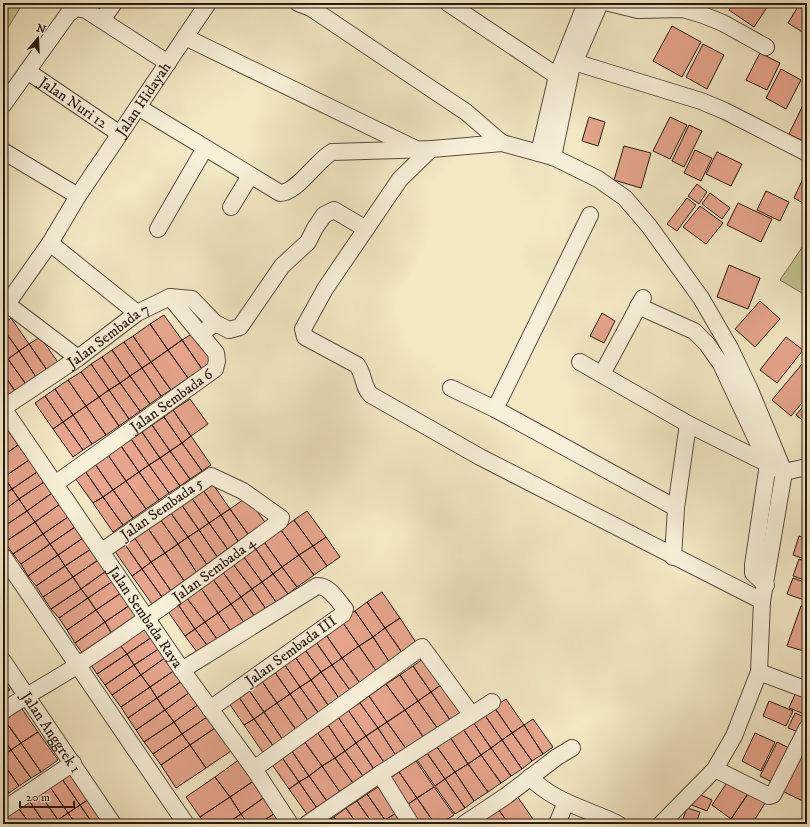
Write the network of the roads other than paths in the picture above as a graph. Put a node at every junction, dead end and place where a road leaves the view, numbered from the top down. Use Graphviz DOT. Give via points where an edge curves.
graph roads {
  1 [pos="114,3"];
  2 [pos="208,3"];
  3 [pos="448,3"];
  4 [pos="586,3"];
  5 [pos="600,3"];
  6 [pos="609,3"];
  7 [pos="308,5"];
  8 [pos="102,20"];
  9 [pos="185,37"];
  10 [pos="766,47"];
  11 [pos="574,62"];
  12 [pos="168,63"];
  13 [pos="27,71"];
  14 [pos="557,76"];
  15 [pos="3,105"];
  16 [pos="138,107"];
  17 [pos="120,134"];
  18 [pos="502,143"];
  19 [pos="206,148"];
  20 [pos="423,149"];
  21 [pos="3,151"];
  22 [pos="807,153"];
  23 [pos="546,155"];
  24 [pos="250,176"];
  25 [pos="78,196"];
  26 [pos="231,208"];
  27 [pos="590,215"];
  28 [pos="158,228"];
  29 [pos="366,229"];
  30 [pos="50,243"];
  31 [pos="170,297"];
  32 [pos="5,305"];
  33 [pos="137,313"];
  34 [pos="215,323"];
  35 [pos="202,334"];
  36 [pos="78,358"];
  37 [pos="580,362"];
  38 [pos="602,374"];
  39 [pos="451,388"];
  40 [pos="3,408"];
  41 [pos="495,409"];
  42 [pos="688,424"];
  43 [pos="768,464"];
  44 [pos="807,467"];
  45 [pos="784,472"];
  46 [pos="55,484"];
  47 [pos="676,508"];
  48 [pos="280,521"];
  49 [pos="102,552"];
  50 [pos="3,556"];
  51 [pos="673,557"];
  52 [pos="766,585"];
  53 [pos="762,601"];
  54 [pos="147,617"];
  55 [pos="3,660"];
  56 [pos="77,666"];
  57 [pos="182,670"];
  58 [pos="759,672"];
  59 [pos="807,690"];
  60 [pos="26,695"];
  61 [pos="492,702"];
  62 [pos="210,709"];
  63 [pos="3,711"];
  64 [pos="471,714"];
  65 [pos="807,728"];
  66 [pos="803,747"];
  67 [pos="572,748"];
  68 [pos="73,763"];
  69 [pos="254,769"];
  70 [pos="715,769"];
  71 [pos="380,774"];
  72 [pos="530,777"];
  73 [pos="566,802"];
  74 [pos="3,810"];
  75 [pos="113,824"];
  76 [pos="186,824"];
  77 [pos="290,824"];
  78 [pos="306,824"];
  79 [pos="412,824"];
  80 [pos="464,824"];
  81 [pos="557,824"];
  82 [pos="618,824"];
  83 [pos="661,824"];
  1 -- 8 [label="street"];
  2 -- 9 [label="street, Jalan Hidayah"];
  3 -- 14 [label="street"];
  4 -- 14 [label="street"];
  5 -- 11 [label="street"];
  6 -- 10 [label="street" via="638,10 683,9 723,22"];
  7 -- 18 [label="street" via="466,112"];
  8 -- 12 [label="street"];
  8 -- 13 [label="street" via="86,10 76,8 68,14"];
  9 -- 12 [label="street, Jalan Hidayah"];
  9 -- 20 [label="street"];
  11 -- 22 [label="street" via="701,101"];
  11 -- 23 [label="street"];
  12 -- 16 [label="street, Jalan Hidayah"];
  13 -- 15 [label="street"];
  13 -- 17 [label="street, Jalan Nuri 12"];
  14 -- 23 [label="street"];
  16 -- 17 [label="street, Jalan Hidayah"];
  16 -- 19 [label="street"];
  17 -- 25 [label="street, Jalan Hidayah"];
  18 -- 20 [label="street"];
  18 -- 23 [label="street"];
  19 -- 24 [label="street"];
  19 -- 28 [label="street"];
  20 -- 24 [label="street" via="332,152 324,156 285,193 280,193"];
  20 -- 29 [label="street"];
  21 -- 25 [label="street"];
  23 -- 45 [label="street" via="609,186 625,198 653,232 701,298 727,342"];
  24 -- 26 [label="street"];
  25 -- 30 [label="street, Jalan Hidayah"];
  27 -- 41 [label="street"];
  29 -- 34 [label="street" via="334,210 324,216 308,242 282,266 240,327 229,330"];
  29 -- 51 [label="street" via="325,289 303,329 305,338 357,365 371,395 480,457"];
  30 -- 32 [label="street, Jalan Hidayah"];
  30 -- 33 [label="street"];
  31 -- 33 [label="street, Jalan Sembada 7"];
  31 -- 34 [label="street" via="192,299"];
  31 -- 35 [label="street, Jalan Sembada 6"];
  32 -- 36 [label="street"];
  33 -- 36 [label="street, Jalan Sembada 7"];
  34 -- 35 [label="street"];
  35 -- 46 [label="street, Jalan Sembada 6" via="216,353 215,369"];
  36 -- 40 [label="street, Jalan Sembada 7"];
  37 -- 38 [label="street"];
  38 -- 42 [label="street"];
  38 -- 43 [label="street" via="640,302 694,331 721,364"];
  39 -- 41 [label="street"];
  40 -- 46 [label="street, Jalan Sembada Raya"];
  41 -- 47 [label="street"];
  42 -- 43 [label="street"];
  42 -- 47 [label="street"];
  43 -- 45 [label="street"];
  43 -- 52 [label="street" via="753,565 754,573"];
  44 -- 45 [label="street"];
  45 -- 52 [label="street"];
  46 -- 49 [label="street, Jalan Sembada Raya"];
  47 -- 51 [label="street"];
  48 -- 49 [label="street, Jalan Sembada 5" via="281,516 250,495 211,476"];
  48 -- 54 [label="street, Jalan Sembada 4"];
  49 -- 54 [label="street, Jalan Sembada Raya"];
  50 -- 56 [label="street"];
  51 -- 53 [label="street"];
  52 -- 53 [label="street"];
  53 -- 58 [label="street"];
  54 -- 56 [label="street, Jalan Sembada 4"];
  54 -- 57 [label="street, Jalan Sembada Raya"];
  55 -- 60 [label="street, Jalan Anggrek 1"];
  56 -- 60 [label="street, Jalan Sembada 4"];
  56 -- 76 [label="street"];
  57 -- 62 [label="street, Jalan Sembada Raya"];
  57 -- 62 [label="street, Jalan Sembada III" via="317,586 332,593 345,609 343,614"];
  58 -- 59 [label="street"];
  58 -- 70 [label="street" via="734,736"];
  60 -- 63 [label="street, Jalan Sembada 4"];
  60 -- 68 [label="street, Jalan Anggrek 1"];
  61 -- 64 [label="street"];
  62 -- 69 [label="street, Jalan Sembada Raya"];
  64 -- 69 [label="street" via="422,647"];
  64 -- 71 [label="street"];
  65 -- 66 [label="street"];
  66 -- 70 [label="street" via="773,795 769,796"];
  67 -- 72 [label="street"];
  68 -- 74 [label="street"];
  68 -- 75 [label="street, Jalan Anggrek 1"];
  69 -- 77 [label="street, Jalan Sembada Raya"];
  70 -- 83 [label="street"];
  71 -- 78 [label="street"];
  71 -- 79 [label="street"];
  72 -- 73 [label="street" via="538,786"];
  72 -- 80 [label="street"];
  73 -- 81 [label="street"];
  73 -- 82 [label="street"];
}
